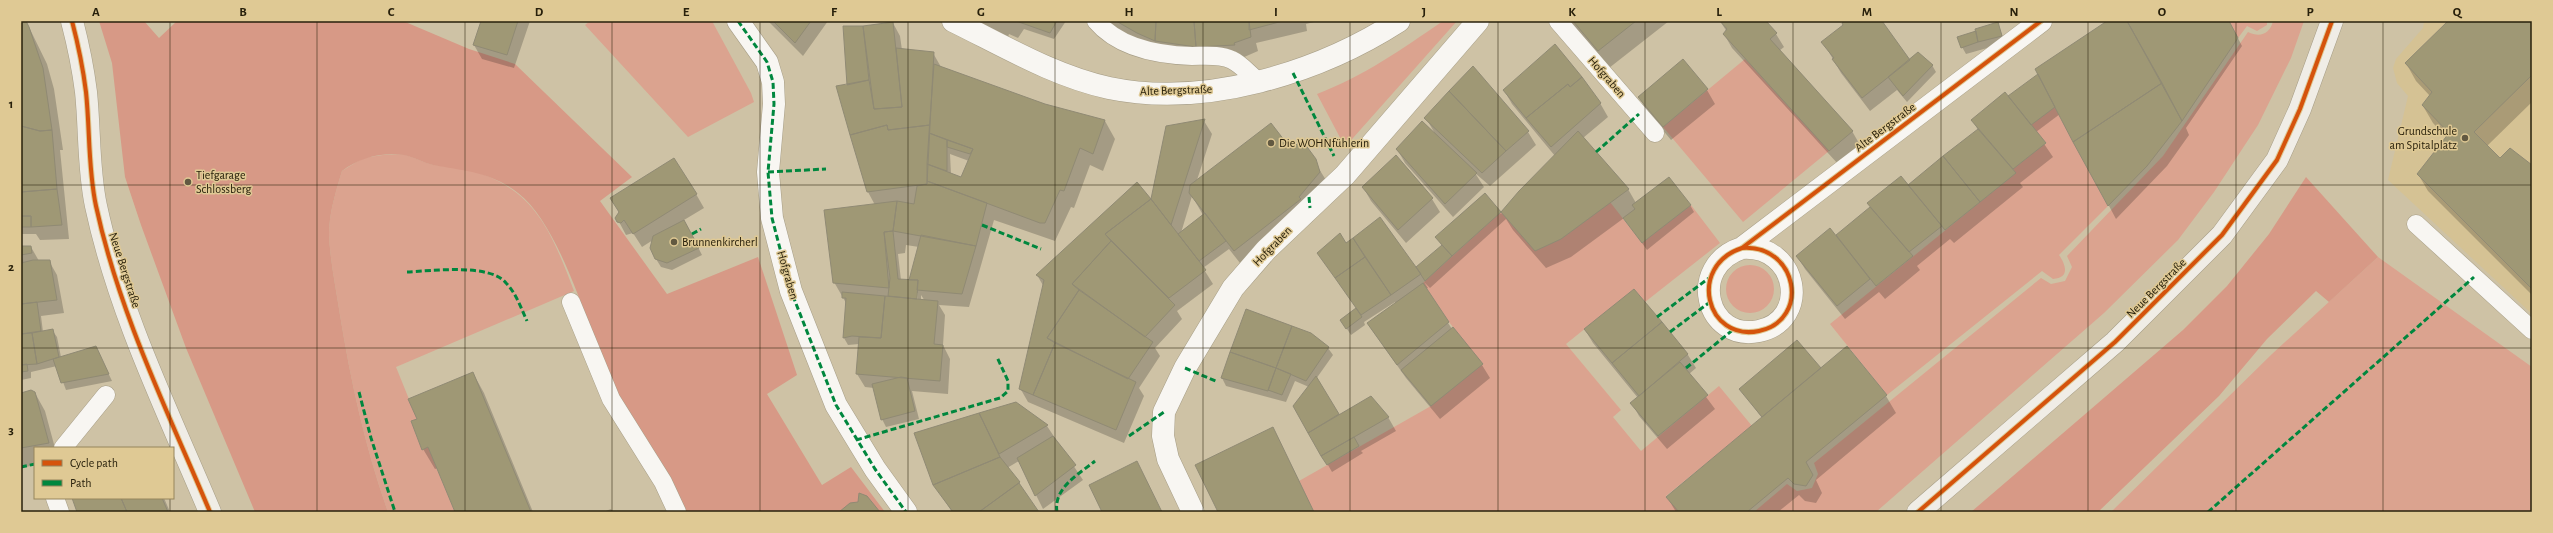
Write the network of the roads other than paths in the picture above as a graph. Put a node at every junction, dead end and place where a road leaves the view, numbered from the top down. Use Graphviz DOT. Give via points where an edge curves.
graph roads {
  1 [pos="72,21"];
  2 [pos="738,21"];
  3 [pos="953,21"];
  4 [pos="1096,21"];
  5 [pos="1399,21"];
  6 [pos="1478,21"];
  7 [pos="1558,21"];
  8 [pos="2041,21"];
  9 [pos="2332,21"];
  10 [pos="1258,82"];
  11 [pos="1655,133"];
  12 [pos="2416,224"];
  13 [pos="1742,248"];
  14 [pos="571,302"];
  15 [pos="2532,330"];
  16 [pos="106,395"];
  17 [pos="64,447"];
  18 [pos="55,499"];
  19 [pos="60,512"];
  20 [pos="210,512"];
  21 [pos="677,512"];
  22 [pos="906,512"];
  23 [pos="1192,512"];
  24 [pos="1918,512"];
  1 -- 20 [label="main road, Neue Bergstraße" via="86,93 88,147 102,233 144,357"];
  2 -- 22 [label="street, Hofgraben" via="767,62 773,82 774,104 768,172 772,218 791,291 836,406 871,463"];
  3 -- 10 [label="street, Alte Bergstraße" via="1042,65 1109,88 1164,92 1225,88"];
  4 -- 10 [label="lane" via="1115,39 1149,50 1178,55 1218,56 1232,60"];
  5 -- 10 [label="street, Alte Bergstraße" via="1332,58 1293,73"];
  6 -- 23 [label="street, Hofgraben" via="1345,175 1266,250 1233,288 1186,368 1164,412 1163,436 1168,459"];
  7 -- 11 [label="lane, Hofgraben"];
  8 -- 13 [label="street, Alte Bergstraße"];
  9 -- 24 [label="main road, Neue Bergstraße" via="2300,109 2277,160 2222,235 2115,342"];
  12 -- 15 [label="lane"];
  14 -- 21 [label="lane" via="611,399 663,482"];
  16 -- 17 [label="lane"];
  18 -- 19 [label="lane"];
}
